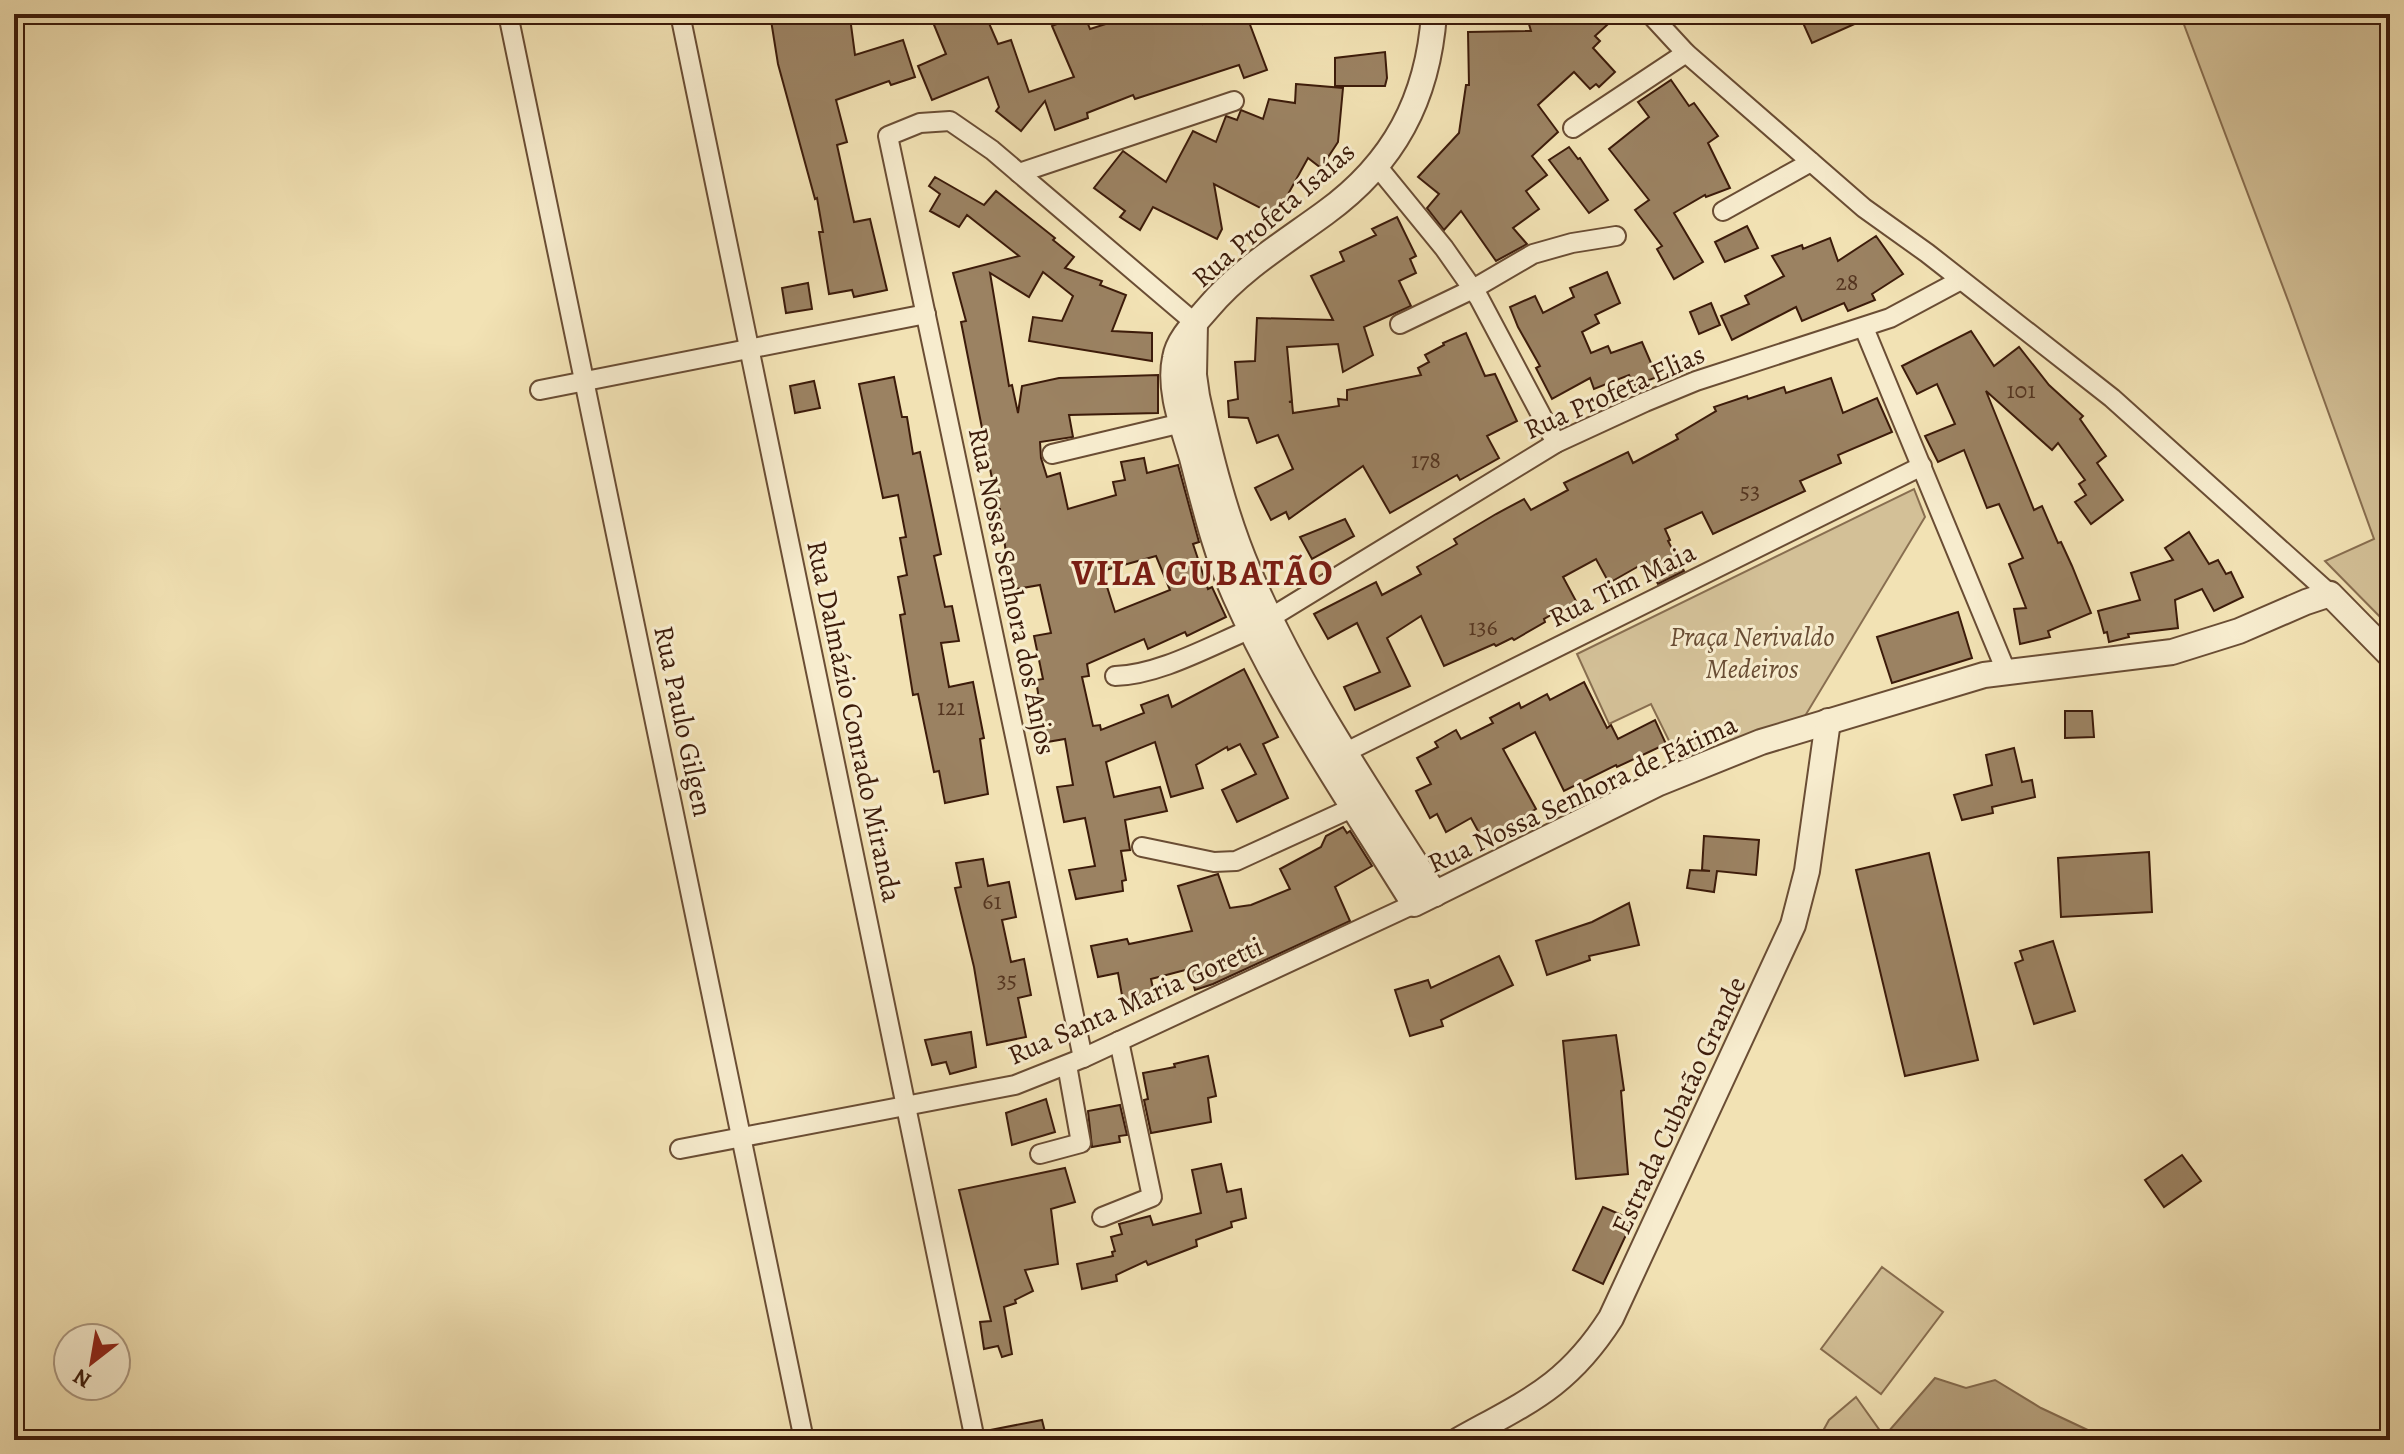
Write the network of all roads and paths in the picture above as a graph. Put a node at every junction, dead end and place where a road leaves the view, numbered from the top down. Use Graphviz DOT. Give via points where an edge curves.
graph roads {
  1 [pos="508,14"];
  2 [pos="680,14"];
  3 [pos="1434,14"];
  4 [pos="1650,14"];
  5 [pos="1686,53"];
  6 [pos="1234,101"];
  7 [pos="1573,128"];
  8 [pos="1811,162"];
  9 [pos="1377,166"];
  10 [pos="1019,173"];
  11 [pos="1723,211"];
  12 [pos="1616,236"];
  13 [pos="1959,281"];
  14 [pos="1473,289"];
  15 [pos="926,314"];
  16 [pos="1195,323"];
  17 [pos="1400,324"];
  18 [pos="1864,328"];
  19 [pos="749,349"];
  20 [pos="585,382"];
  21 [pos="540,390"];
  22 [pos="1182,423"];
  23 [pos="1556,443"];
  24 [pos="1052,454"];
  25 [pos="1922,466"];
  26 [pos="2330,594"];
  27 [pos="1261,624"];
  28 [pos="2390,655"];
  29 [pos="2006,671"];
  30 [pos="1115,676"];
  31 [pos="1828,721"];
  32 [pos="1346,752"];
  33 [pos="1354,807"];
  34 [pos="1142,847"];
  35 [pos="1424,899"];
  36 [pos="1119,1041"];
  37 [pos="1075,1062"];
  38 [pos="906,1106"];
  39 [pos="742,1138"];
  40 [pos="680,1149"];
  41 [pos="1040,1154"];
  42 [pos="1102,1217"];
  43 [pos="804,1440"];
  44 [pos="975,1440"];
  45 [pos="1459,1440"];
  1 -- 20 [label="street, Rua Paulo Gilgen"];
  2 -- 19 [label="street, Rua Dalmázio Conrado Miranda"];
  3 -- 9 [label="street, Rua Profeta Isaías" via="1420,90 1396,141"];
  4 -- 5 [label="street"];
  5 -- 7 [label="street"];
  5 -- 8 [label="street"];
  6 -- 10 [label="street"];
  8 -- 11 [label="street"];
  8 -- 13 [label="street"];
  9 -- 14 [label="street"];
  9 -- 16 [label="street, Rua Profeta Isaías" via="1329,210 1237,277"];
  10 -- 15 [label="street, Rua Nossa Senhora dos Anjos" via="950,121 920,123 888,136"];
  10 -- 16 [label="street"];
  12 -- 14 [label="street" via="1533,254"];
  13 -- 18 [label="street, Rua Profeta Elias"];
  13 -- 26 [label="street" via="2112,398"];
  14 -- 17 [label="street"];
  14 -- 23 [label="street"];
  15 -- 19 [label="street"];
  15 -- 37 [label="street, Rua Nossa Senhora dos Anjos"];
  16 -- 22 [label="street, Rua Profeta Isaías" via="1175,356 1173,377"];
  16 -- 27 [label="street" via="1194,375 1204,424"];
  18 -- 23 [label="street, Rua Profeta Elias" via="1696,381"];
  18 -- 25 [label="street"];
  19 -- 20 [label="street"];
  19 -- 38 [label="street, Rua Dalmázio Conrado Miranda"];
  20 -- 21 [label="street"];
  20 -- 39 [label="street, Rua Paulo Gilgen"];
  22 -- 24 [label="street"];
  22 -- 27 [label="street, Rua Profeta Isaías" via="1221,560"];
  23 -- 27 [label="street, Rua Profeta Elias"];
  25 -- 29 [label="street"];
  25 -- 32 [label="street, Rua Tim Maia"];
  26 -- 28 [label="street"];
  26 -- 29 [label="street, Rua Nossa Senhora de Fátima" via="2172,652"];
  27 -- 30 [label="street, Rua Profeta Elias" via="1157,668"];
  27 -- 32 [label="street"];
  27 -- 33 [label="street" via="1295,710"];
  29 -- 31 [label="street, Rua Nossa Senhora de Fátima"];
  31 -- 35 [label="street, Rua Nossa Senhora de Fátima" via="1698,766"];
  31 -- 45 [label="street, Estrada Cubatão Grande" via="1807,871 1793,925 1611,1318 1562,1379"];
  32 -- 35 [label="street"];
  33 -- 34 [label="street" via="1236,861 1214,862"];
  33 -- 35 [label="street"];
  35 -- 36 [label="street, Rua Santa Maria Goretti"];
  36 -- 37 [label="street, Rua Santa Maria Goretti"];
  36 -- 42 [label="street" via="1152,1197"];
  37 -- 38 [label="street, Rua Santa Maria Goretti" via="1015,1085"];
  37 -- 41 [label="street, Rua Nossa Senhora dos Anjos" via="1081,1143"];
  38 -- 39 [label="street, Rua Santa Maria Goretti"];
  38 -- 44 [label="street, Rua Dalmázio Conrado Miranda"];
  39 -- 40 [label="street, Rua Santa Maria Goretti"];
  39 -- 43 [label="street, Rua Paulo Gilgen"];
}
